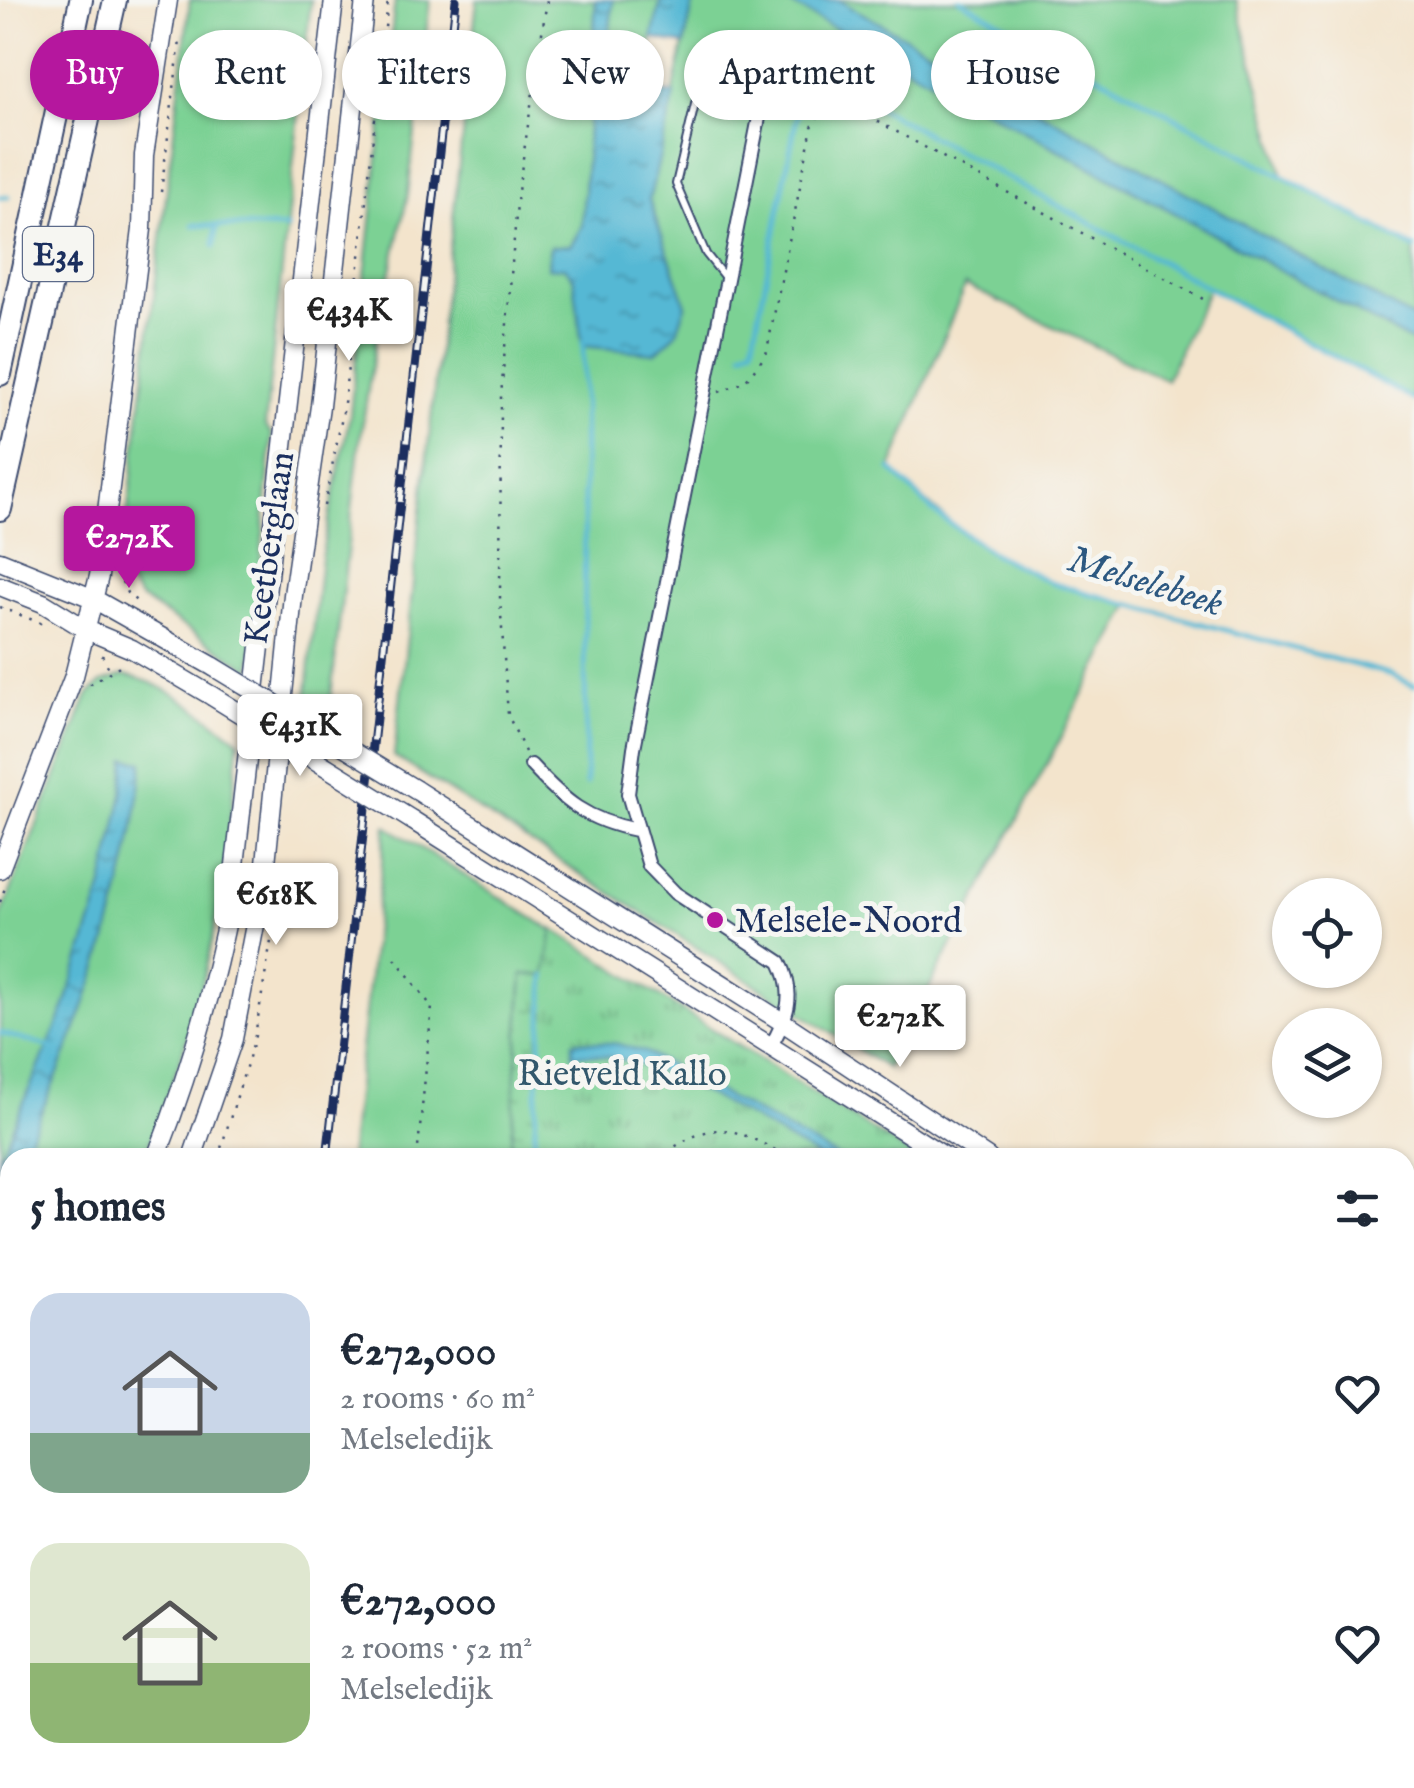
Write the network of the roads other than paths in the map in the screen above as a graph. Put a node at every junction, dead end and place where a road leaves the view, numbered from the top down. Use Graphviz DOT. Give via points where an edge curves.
graph roads {
  1 [pos="81,0"];
  2 [pos="115,0"];
  3 [pos="168,0"];
  4 [pos="334,0"];
  5 [pos="366,0"];
  6 [pos="691,120"];
  7 [pos="759,120"];
  8 [pos="727,280"];
  9 [pos="0,374"];
  10 [pos="0,509"];
  11 [pos="0,561"];
  12 [pos="0,586"];
  13 [pos="92,598"];
  14 [pos="43,603"];
  15 [pos="87,630"];
  16 [pos="112,640"];
  17 [pos="74,676"];
  18 [pos="531,765"];
  19 [pos="636,830"];
  20 [pos="0,870"];
  21 [pos="784,1023"];
  22 [pos="770,1047"];
  23 [pos="160,1148"];
  24 [pos="195,1148"];
  25 [pos="931,1148"];
  26 [pos="973,1148"];
  1 -- 9 [label="highway, E34"];
  2 -- 10 [label="highway, E34"];
  3 -- 13 [label="main road"];
  4 -- 23 [label="main road, Keetberglaan" via="231,900 208,1004"];
  5 -- 24 [label="main road, Keetberglaan" via="264,873 232,1039"];
  6 -- 8 [label="lane" via="676,184 706,254"];
  7 -- 8 [label="street"];
  8 -- 19 [label="street" via="634,748 628,794"];
  11 -- 13 [label="main road"];
  12 -- 14 [label="main road"];
  13 -- 14 [label="main road" via="76,606"];
  13 -- 15 [label="main road"];
  13 -- 21 [label="main road, bridge" via="416,790"];
  14 -- 15 [label="main road"];
  15 -- 16 [label="main road"];
  15 -- 17 [label="main road"];
  16 -- 17 [label="main road"];
  16 -- 22 [label="main road, bridge"];
  17 -- 20 [label="main road"];
  18 -- 19 [label="street" via="558,795 602,823"];
  19 -- 21 [label="street" via="649,866 676,893 780,962 789,980"];
  21 -- 22 [label="street"];
  21 -- 26 [label="main road"];
  22 -- 25 [label="main road"];
}
